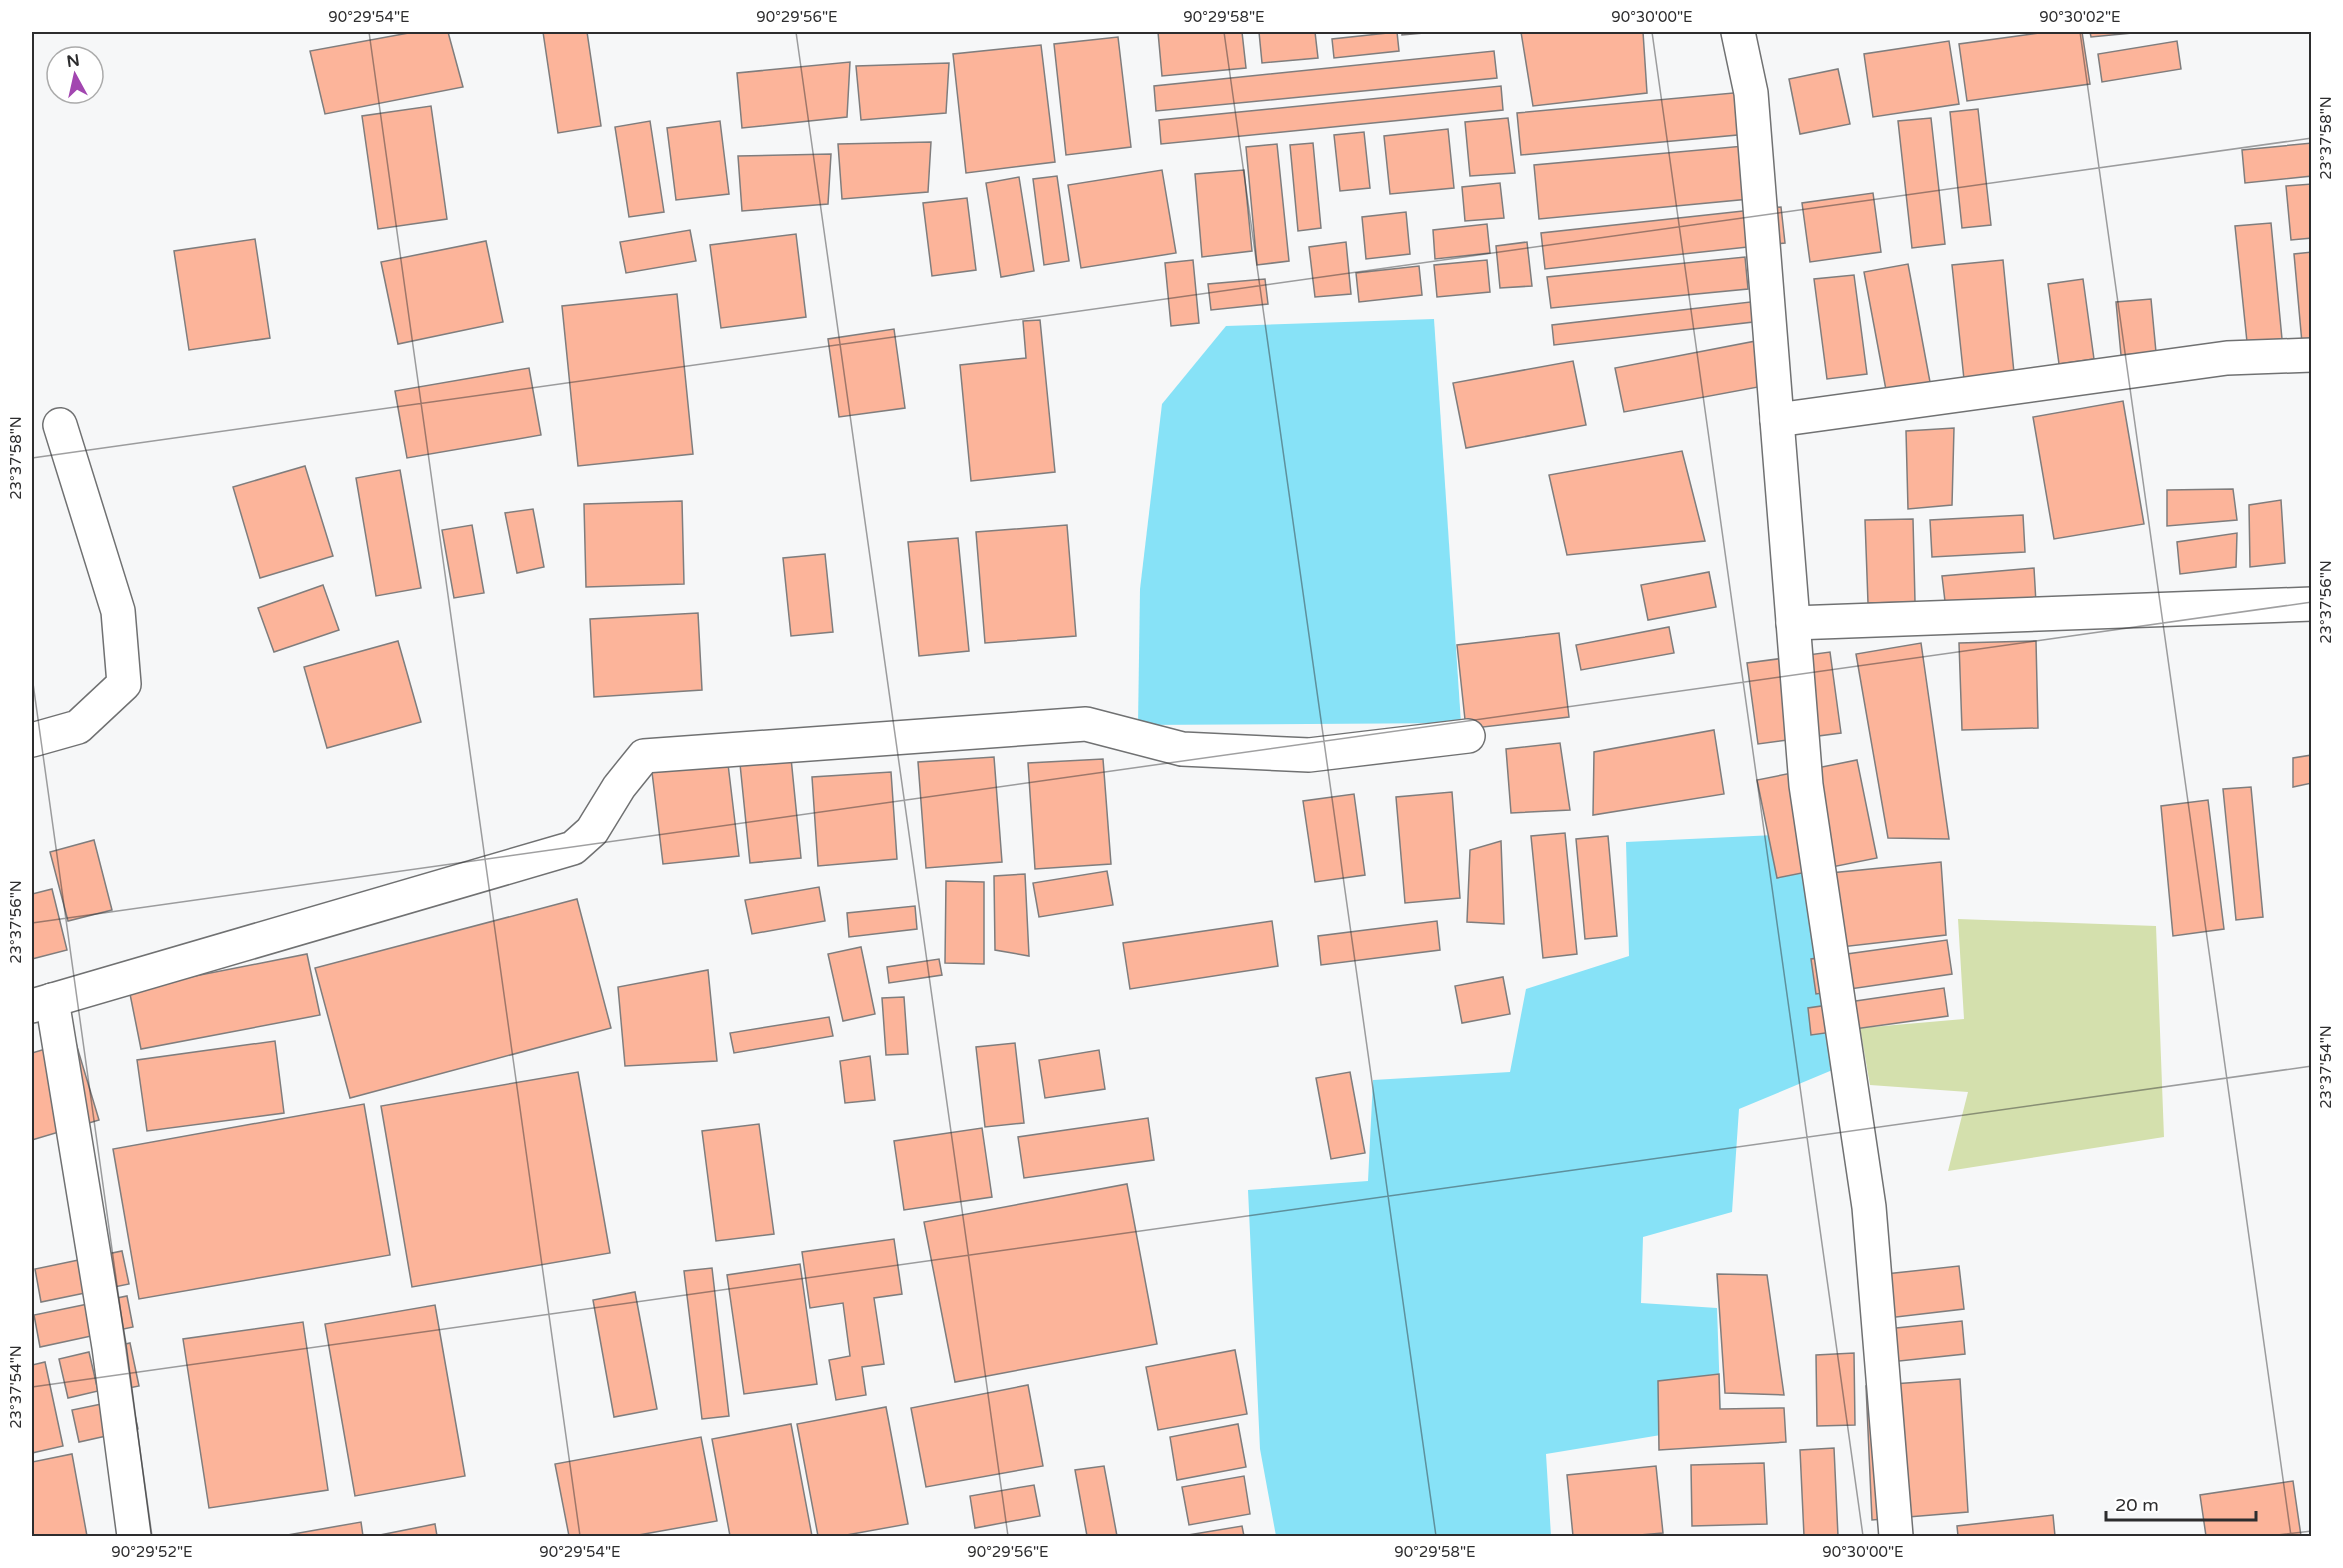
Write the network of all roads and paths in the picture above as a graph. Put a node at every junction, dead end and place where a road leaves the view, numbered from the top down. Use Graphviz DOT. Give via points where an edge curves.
graph roads {
  1 [pos="1738,32"];
  2 [pos="2312,355"];
  3 [pos="1777,420"];
  4 [pos="60,425"];
  5 [pos="2312,604"];
  6 [pos="1793,623"];
  7 [pos="1468,736"];
  8 [pos="32,740"];
  9 [pos="42,1003"];
  10 [pos="134,1536"];
  11 [pos="1896,1536"];
  1 -- 3 [label="street" via="1751,93"];
  2 -- 3 [label="street" via="2228,358"];
  3 -- 6 [label="street"];
  4 -- 8 [label="street" via="118,610 124,684 78,727"];
  5 -- 6 [label="street"];
  6 -- 11 [label="street" via="1806,785 1869,1207"];
  7 -- 9 [label="street" via="1308,755 1182,749 1086,724 644,756 592,831 573,848"];
  9 -- 10 [label="street" via="109,1347"];
}
